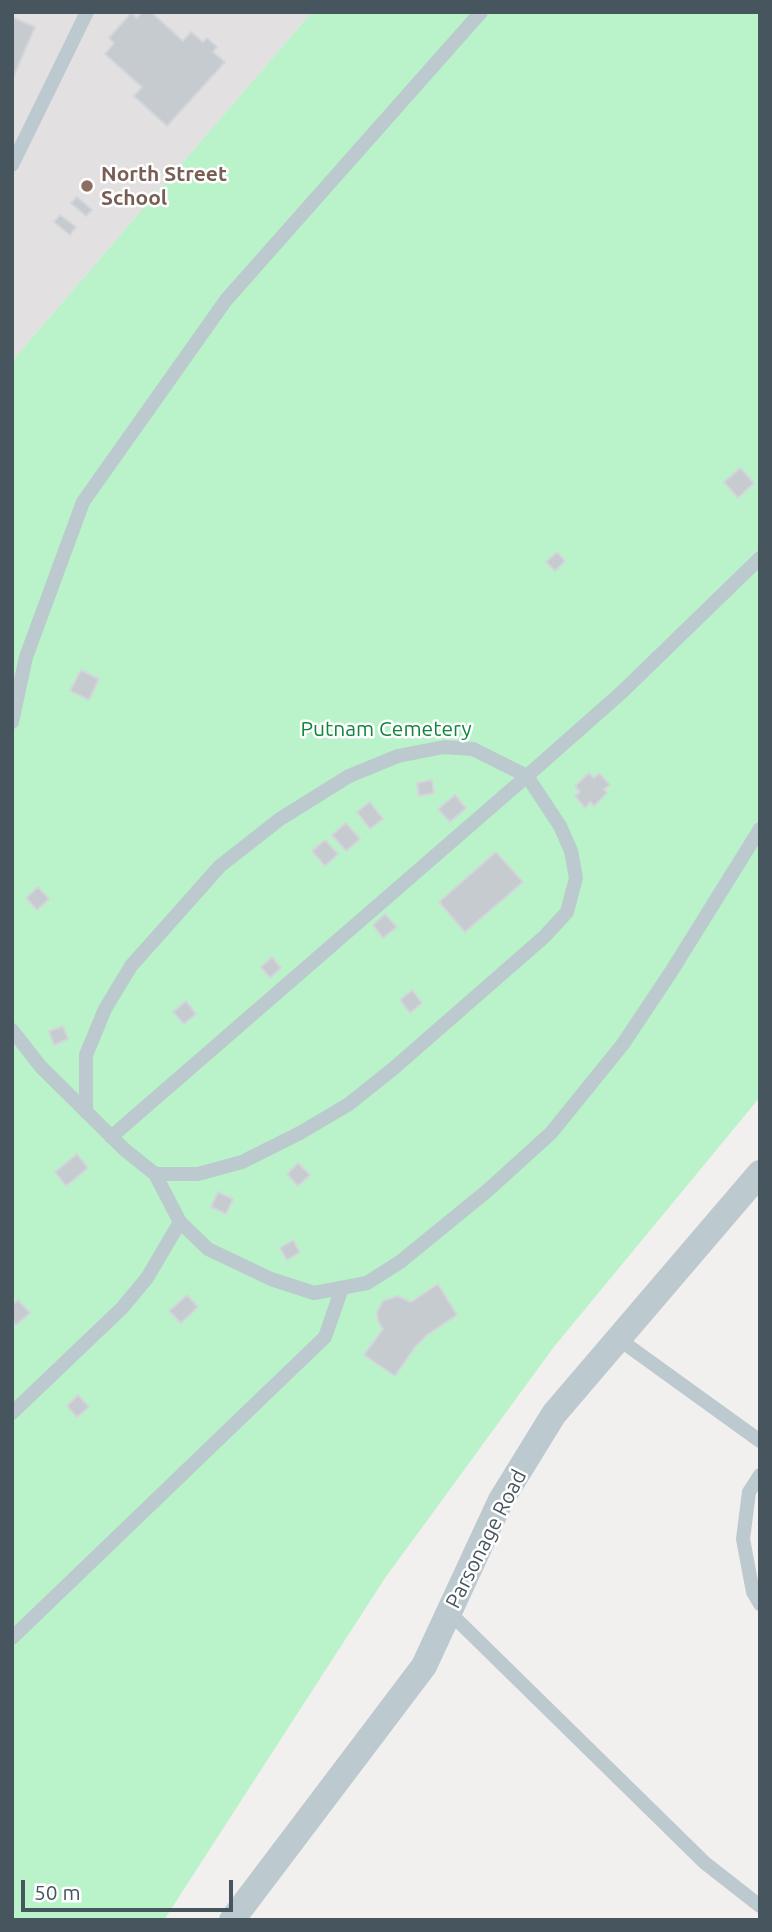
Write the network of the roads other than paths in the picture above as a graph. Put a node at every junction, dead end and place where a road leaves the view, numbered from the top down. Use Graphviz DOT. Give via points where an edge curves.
graph roads {
  1 [pos="87,12"];
  2 [pos="481,12"];
  3 [pos="12,165"];
  4 [pos="760,558"];
  5 [pos="12,722"];
  6 [pos="527,776"];
  7 [pos="760,829"];
  8 [pos="12,1030"];
  9 [pos="86,1112"];
  10 [pos="111,1136"];
  11 [pos="760,1173"];
  12 [pos="155,1174"];
  13 [pos="180,1222"];
  14 [pos="342,1287"];
  15 [pos="620,1340"];
  16 [pos="12,1413"];
  17 [pos="760,1441"];
  18 [pos="760,1475"];
  19 [pos="760,1604"];
  20 [pos="449,1612"];
  21 [pos="12,1638"];
  22 [pos="760,1906"];
  23 [pos="232,1920"];
  1 -- 3 [label="lane"];
  2 -- 5 [label="lane" via="226,300 83,502 26,657"];
  4 -- 6 [label="lane" via="622,692"];
  6 -- 9 [label="lane" via="473,749 444,747 398,756 349,776 281,819 220,866 131,966 105,1009 86,1055"];
  6 -- 10 [label="lane"];
  6 -- 12 [label="lane" via="560,826 576,878 567,912 544,937 349,1104 242,1162 198,1174"];
  7 -- 14 [label="lane" via="624,1044 551,1133 400,1262 367,1283"];
  8 -- 9 [label="lane"];
  9 -- 10 [label="lane"];
  10 -- 12 [label="lane"];
  11 -- 15 [label="street, Parsonage Road"];
  12 -- 13 [label="lane"];
  13 -- 14 [label="lane" via="208,1249 271,1279 314,1293"];
  13 -- 16 [label="lane" via="147,1278 122,1308"];
  14 -- 21 [label="lane" via="325,1337"];
  15 -- 17 [label="lane"];
  15 -- 20 [label="street, Parsonage Road" via="547,1425 501,1500"];
  18 -- 19 [label="lane" via="749,1492 743,1539 753,1592"];
  20 -- 22 [label="lane" via="705,1863"];
  20 -- 23 [label="street, Parsonage Road" via="424,1666"];
}
